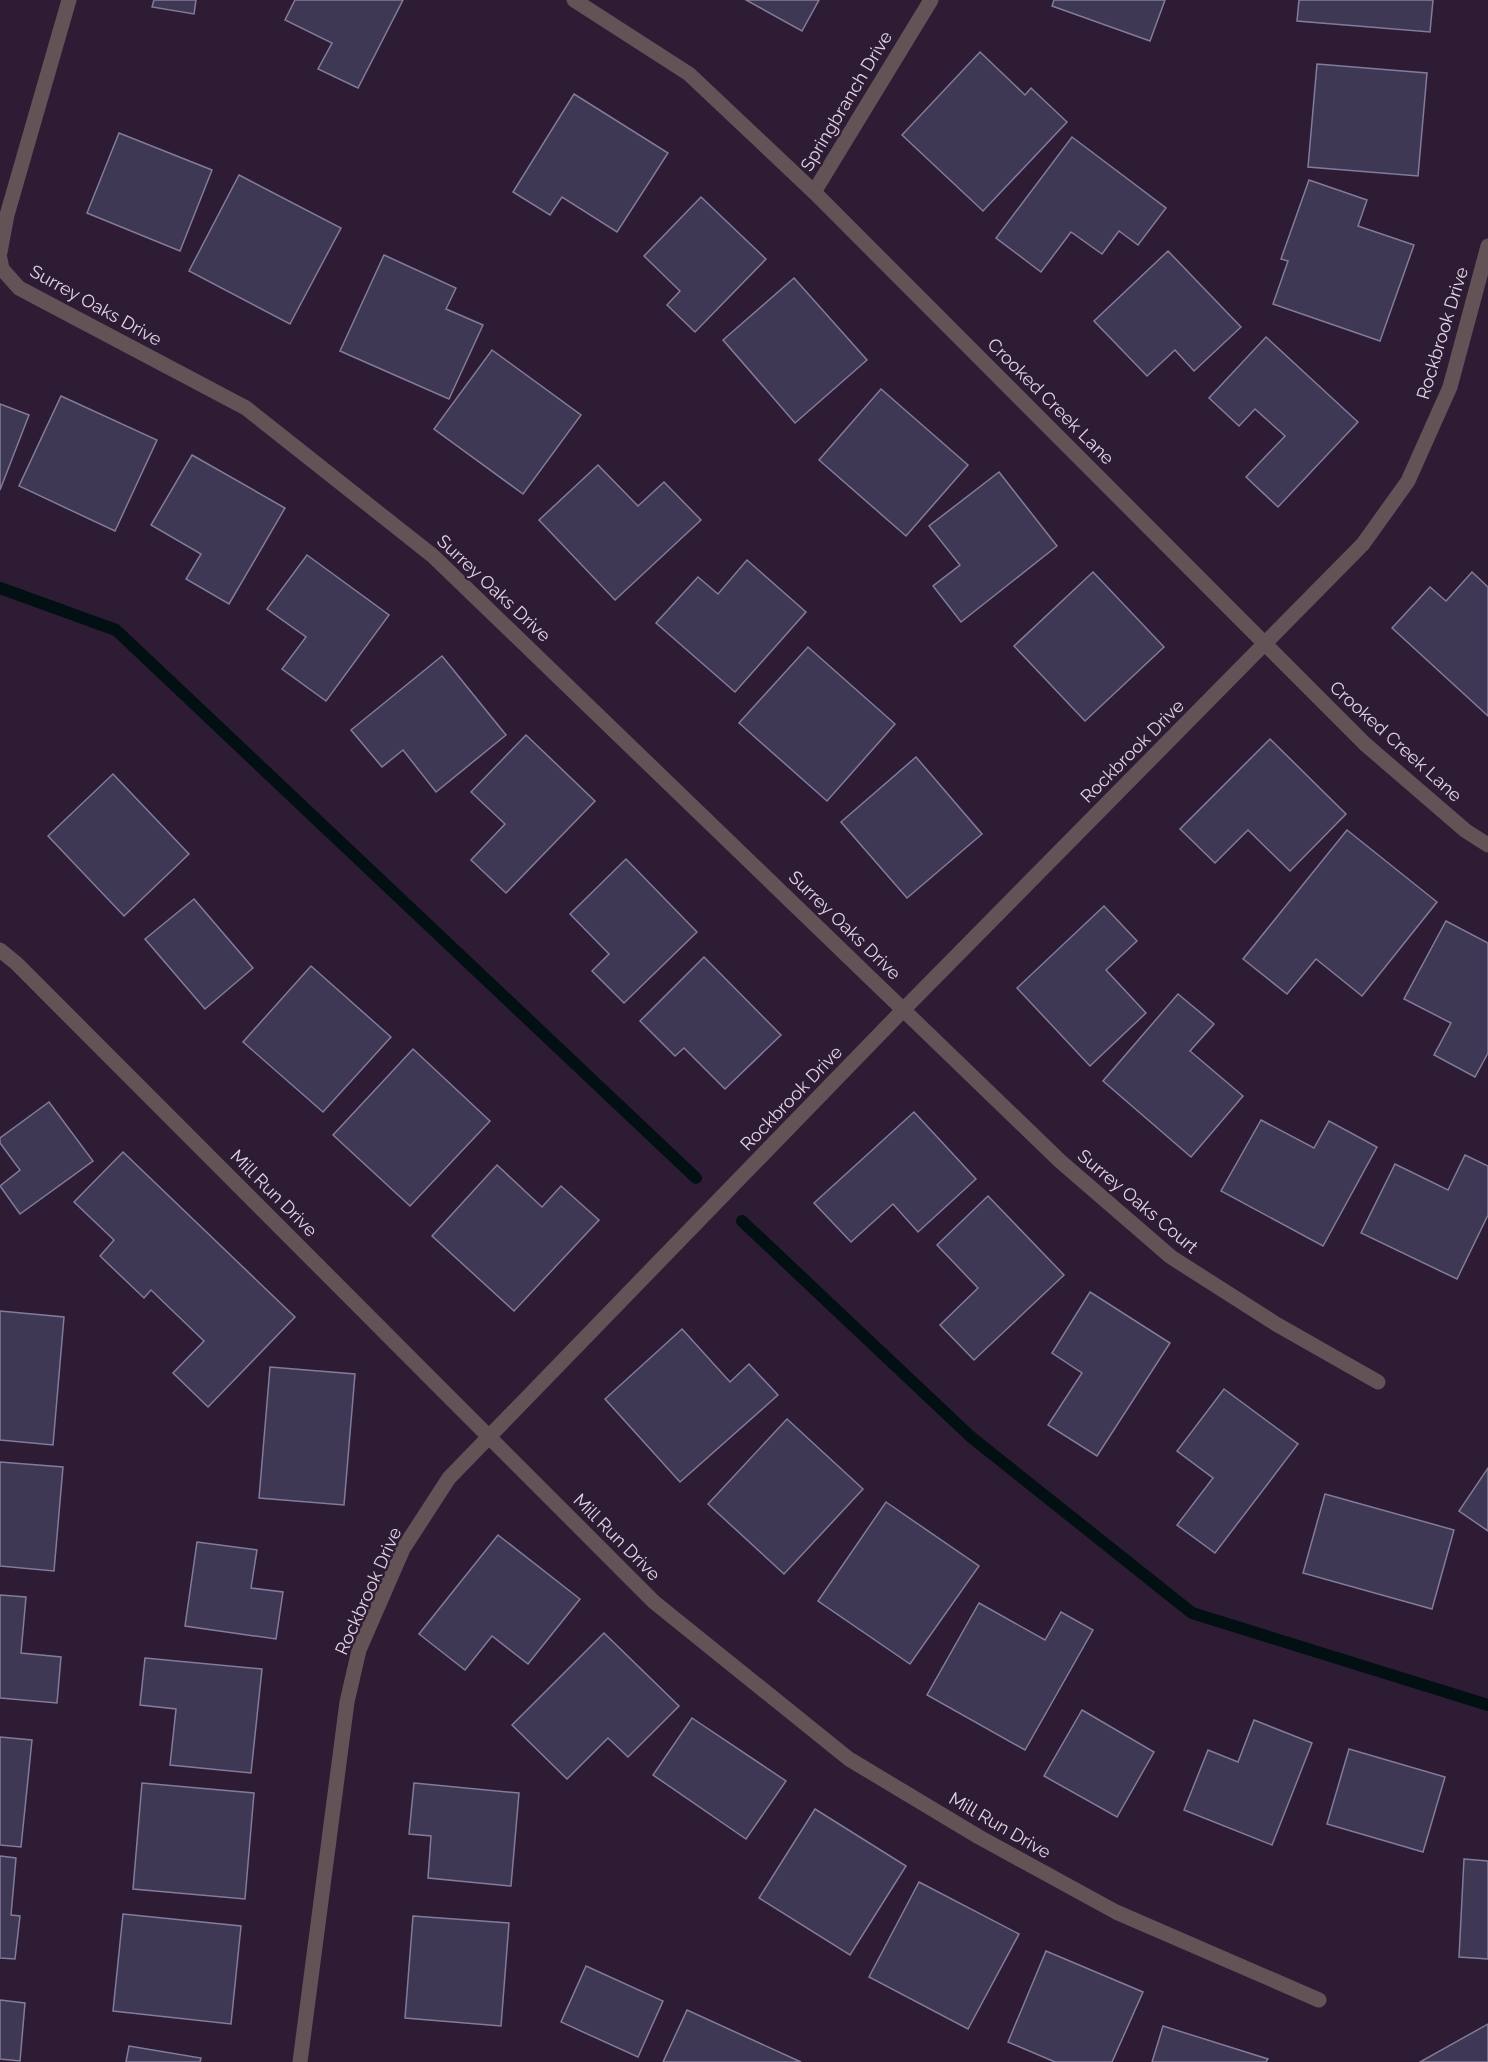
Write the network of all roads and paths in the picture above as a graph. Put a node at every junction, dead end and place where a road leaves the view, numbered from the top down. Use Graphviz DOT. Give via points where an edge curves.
graph roads {
  1 [pos="69,0"];
  2 [pos="574,0"];
  3 [pos="931,0"];
  4 [pos="814,192"];
  5 [pos="1488,246"];
  6 [pos="0,252"];
  7 [pos="1,264"];
  8 [pos="1265,644"];
  9 [pos="1488,845"];
  10 [pos="0,950"];
  11 [pos="904,1010"];
  12 [pos="1378,1382"];
  13 [pos="489,1436"];
  14 [pos="1319,2000"];
  15 [pos="300,2062"];
  1 -- 6 [label="street"];
  2 -- 4 [label="street, Crooked Creek Lane" via="689,74"];
  3 -- 4 [label="street, Springbranch Drive"];
  4 -- 8 [label="street, Crooked Creek Lane"];
  5 -- 8 [label="street, Rockbrook Drive" via="1450,387 1408,481 1363,544"];
  7 -- 11 [label="street, Surrey Oaks Drive" via="19,288 246,408 433,556"];
  8 -- 9 [label="street, Crooked Creek Lane" via="1365,744 1466,831"];
  8 -- 11 [label="street, Rockbrook Drive"];
  10 -- 13 [label="street, Mill Run Drive"];
  11 -- 12 [label="street, Surrey Oaks Court" via="1060,1161 1171,1257 1276,1324"];
  11 -- 13 [label="street, Rockbrook Drive"];
  13 -- 14 [label="street, Mill Run Drive" via="654,1602 849,1759 979,1838 1116,1912"];
  13 -- 15 [label="street, Rockbrook Drive" via="449,1478 403,1549 359,1650 347,1702"];
}
